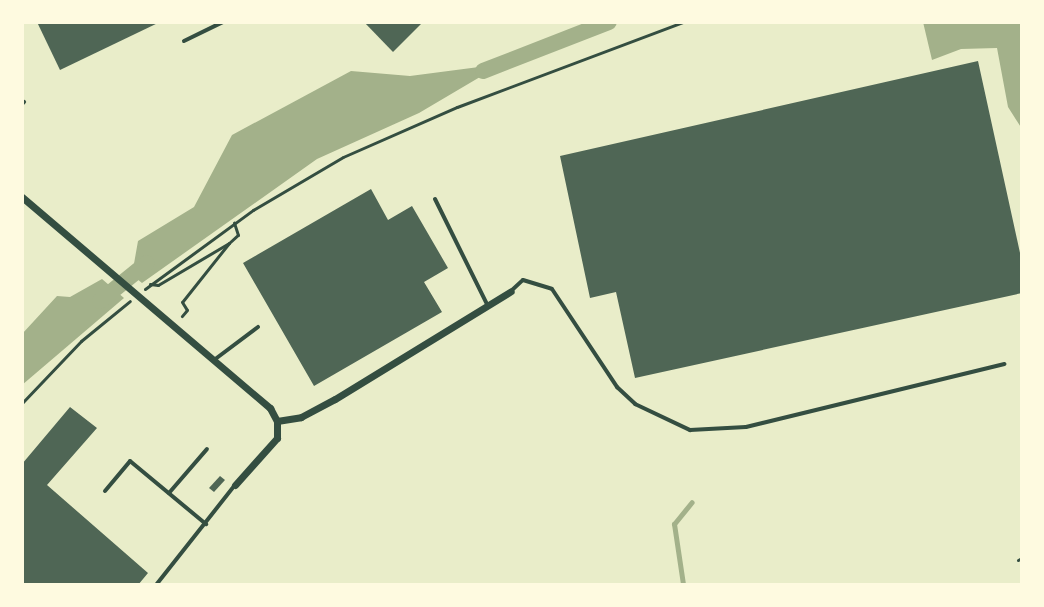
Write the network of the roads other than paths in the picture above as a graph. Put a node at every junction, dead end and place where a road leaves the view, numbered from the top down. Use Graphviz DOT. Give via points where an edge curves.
graph roads {
  1 [pos="223,22"];
  2 [pos="184,41"];
  3 [pos="22,197"];
  4 [pos="435,199"];
  5 [pos="511,291"];
  6 [pos="488,306"];
  7 [pos="258,327"];
  8 [pos="214,360"];
  9 [pos="1004,364"];
  10 [pos="277,421"];
  11 [pos="207,449"];
  12 [pos="235,485"];
  13 [pos="105,491"];
  14 [pos="169,494"];
  15 [pos="206,524"];
  16 [pos="156,585"];
  1 -- 2 [label="lane"];
  3 -- 8 [label="street"];
  4 -- 6 [label="lane"];
  5 -- 6 [label="street"];
  5 -- 9 [label="lane" via="523,280 552,289 617,387 635,404 690,430 746,427"];
  6 -- 10 [label="street" via="335,399 292,420"];
  7 -- 8 [label="lane"];
  8 -- 10 [label="street" via="270,408"];
  10 -- 12 [label="street" via="277,438"];
  11 -- 14 [label="lane"];
  12 -- 15 [label="lane"];
  13 -- 14 [label="lane" via="130,461"];
  14 -- 15 [label="lane"];
  15 -- 16 [label="lane"];
}
